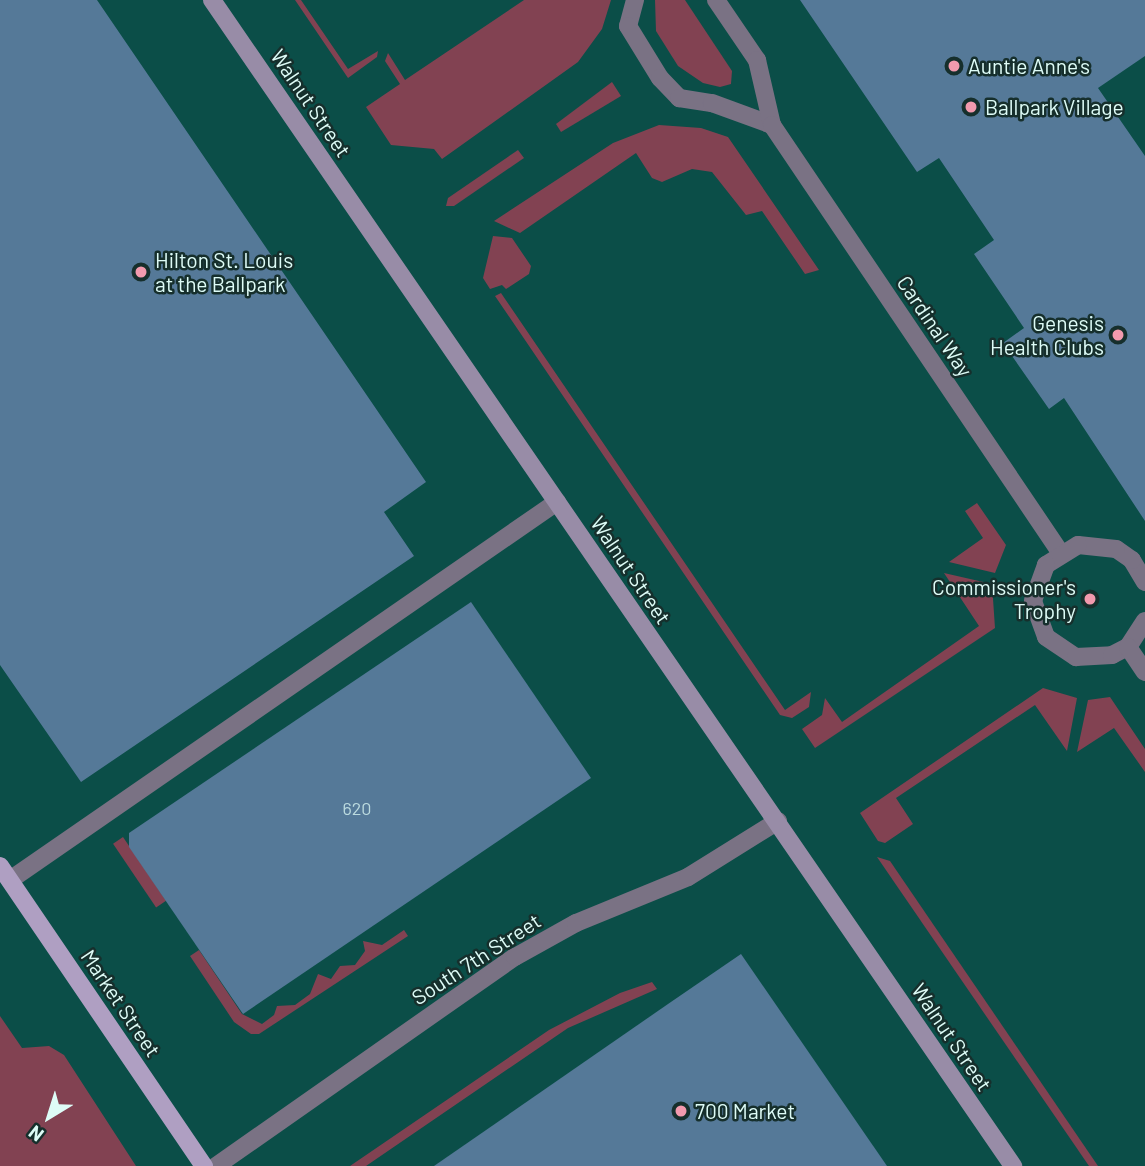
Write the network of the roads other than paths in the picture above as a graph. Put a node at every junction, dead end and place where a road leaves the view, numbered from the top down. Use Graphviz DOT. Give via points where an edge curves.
graph roads {
  1 [pos="212,0"];
  2 [pos="635,0"];
  3 [pos="716,0"];
  4 [pos="772,125"];
  5 [pos="557,502"];
  6 [pos="1060,552"];
  7 [pos="1145,582"];
  8 [pos="1145,621"];
  9 [pos="1128,647"];
  10 [pos="1145,672"];
  11 [pos="778,821"];
  12 [pos="5,873"];
  13 [pos="204,1166"];
  14 [pos="216,1166"];
  15 [pos="1013,1166"];
  1 -- 5 [label="street, Walnut Street"];
  2 -- 4 [label="street" via="628,26 660,78 679,98 712,103"];
  3 -- 4 [label="street, Cardinal Way" via="758,60"];
  4 -- 6 [label="street, Cardinal Way"];
  5 -- 11 [label="street, Walnut Street"];
  5 -- 12 [label="street"];
  6 -- 7 [label="street" via="1078,545 1116,549 1132,560"];
  6 -- 9 [label="street" via="1036,582 1034,610 1045,637 1059,650 1094,659"];
  8 -- 9 [label="street"];
  9 -- 10 [label="street"];
  11 -- 14 [label="street, South 7th Street" via="688,877 576,923 515,957"];
  11 -- 15 [label="street, Walnut Street"];
  12 -- 13 [label="main road, Market Street"];
}
